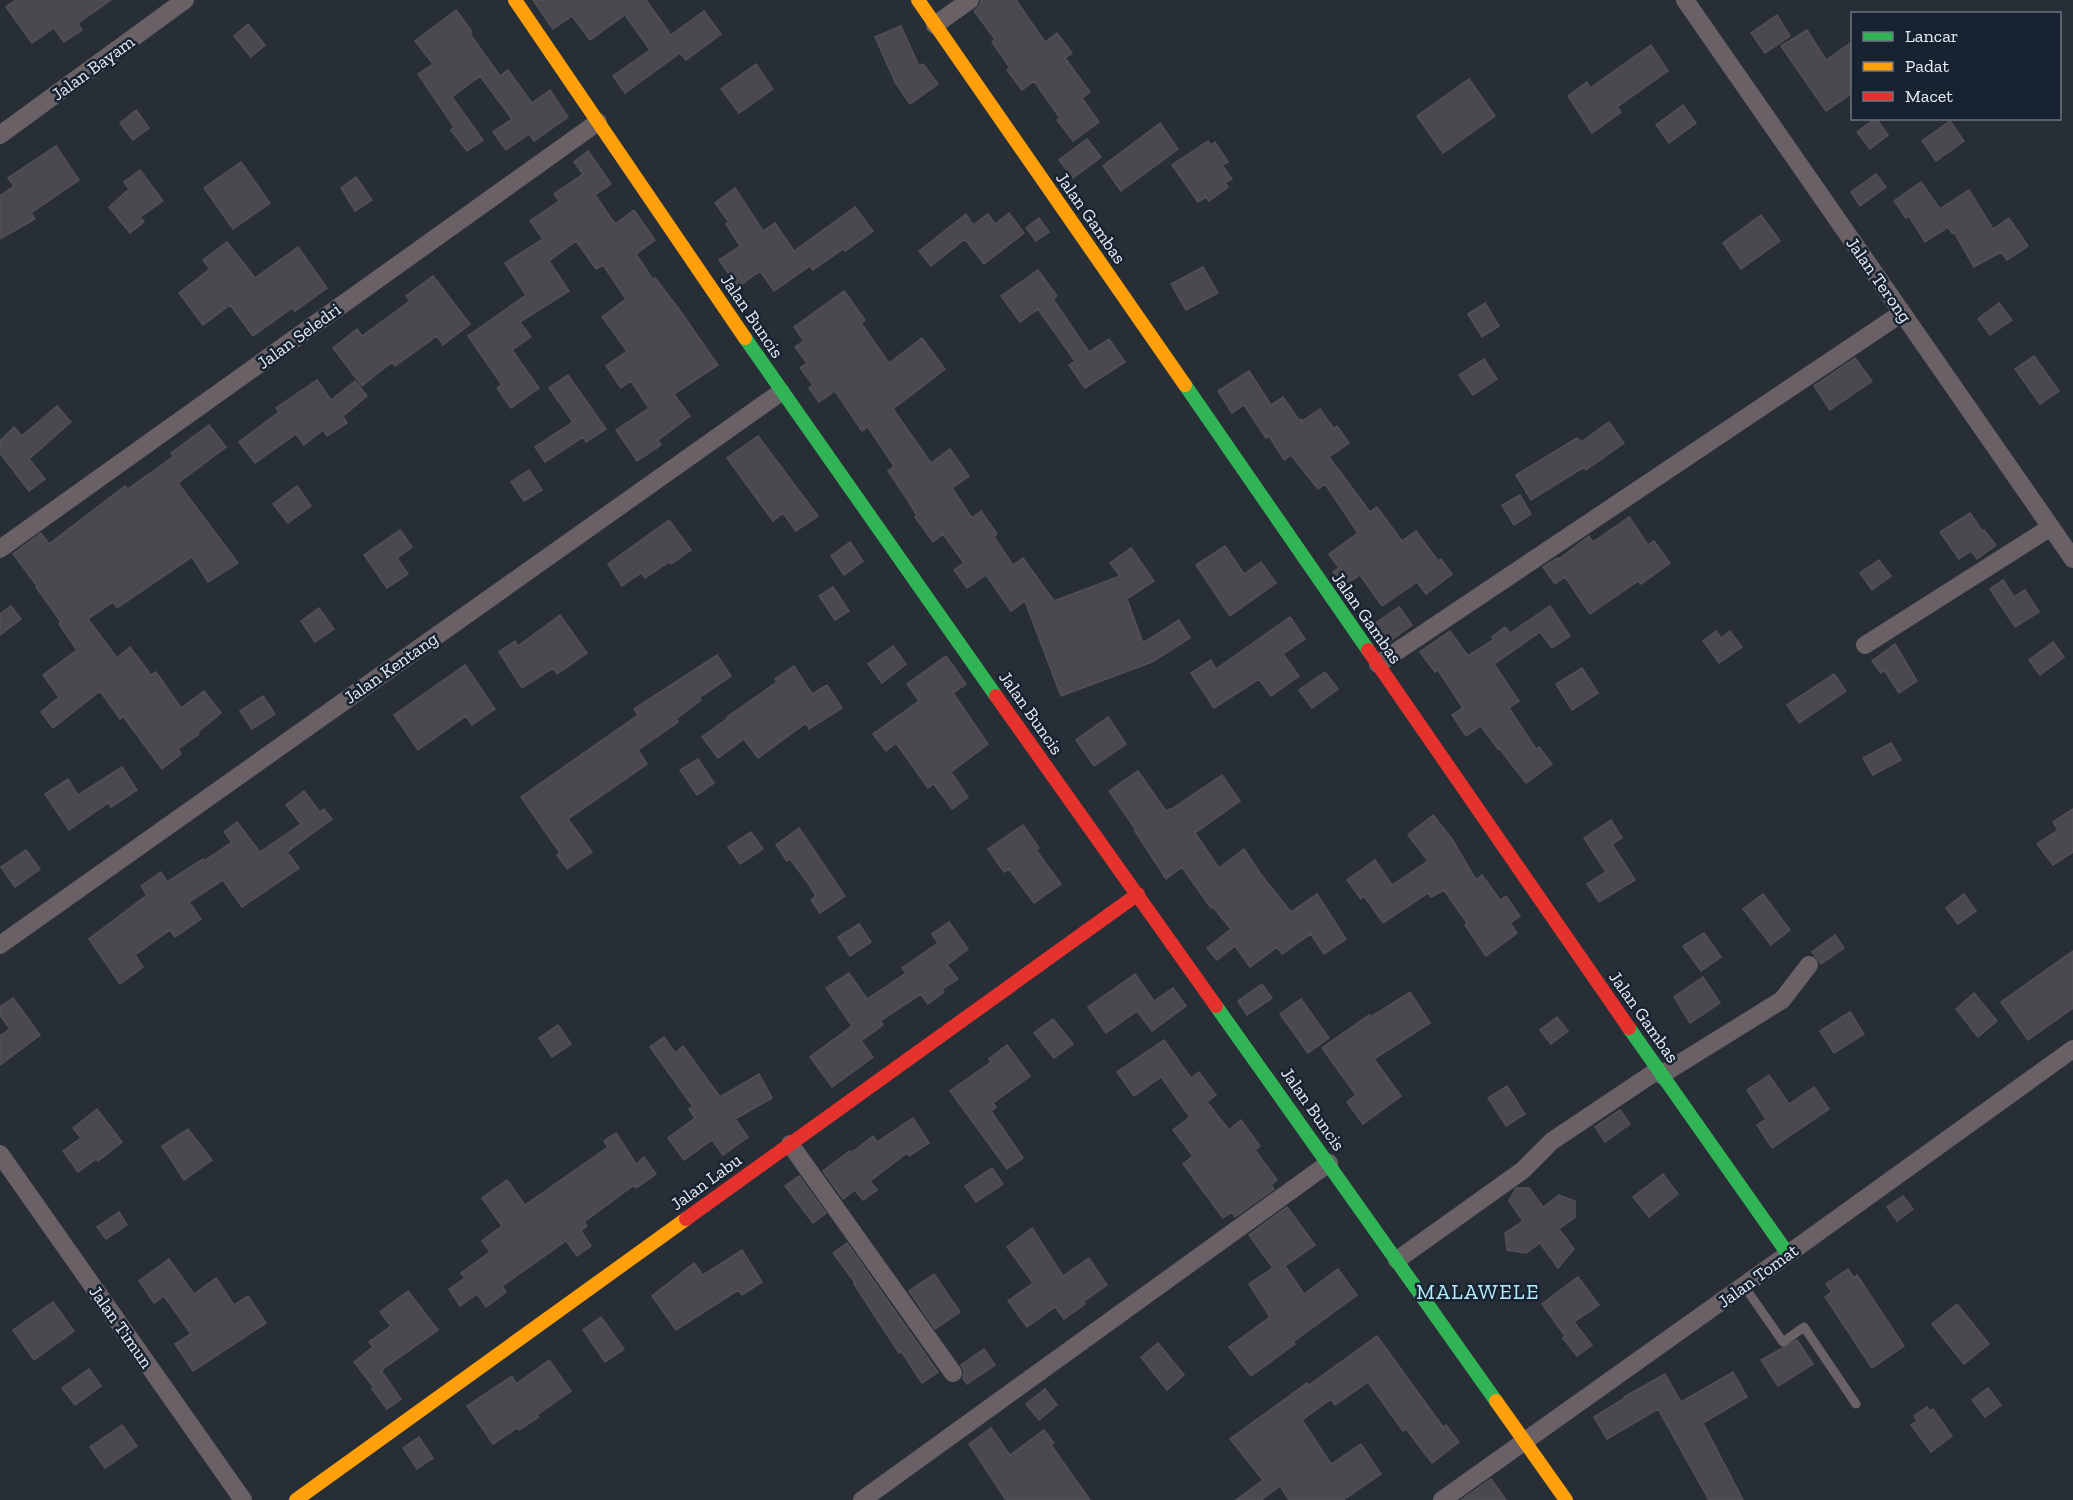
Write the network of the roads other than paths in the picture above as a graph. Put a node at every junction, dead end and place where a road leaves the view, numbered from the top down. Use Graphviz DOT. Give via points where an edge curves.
graph roads {
  1 [pos="185,0"];
  2 [pos="515,0"];
  3 [pos="918,0"];
  4 [pos="970,0"];
  5 [pos="1685,0"];
  6 [pos="935,25"];
  7 [pos="598,122"];
  8 [pos="0,135"];
  9 [pos="1902,313"];
  10 [pos="781,392"];
  11 [pos="2050,527"];
  12 [pos="0,549"];
  13 [pos="2073,559"];
  14 [pos="1865,645"];
  15 [pos="1378,664"];
  16 [pos="1138,894"];
  17 [pos="0,945"];
  18 [pos="1809,965"];
  19 [pos="2070,1056"];
  20 [pos="1660,1072"];
  21 [pos="790,1144"];
  22 [pos="0,1154"];
  23 [pos="1329,1163"];
  24 [pos="1788,1254"];
  25 [pos="1397,1260"];
  26 [pos="1743,1286"];
  27 [pos="953,1373"];
  28 [pos="1856,1404"];
  29 [pos="1526,1442"];
  30 [pos="243,1500"];
  31 [pos="296,1500"];
  32 [pos="862,1500"];
  33 [pos="1442,1500"];
  34 [pos="1566,1500"];
  1 -- 8 [label="street, Jalan Bayam"];
  2 -- 7 [label="street, Jalan Buncis"];
  3 -- 6 [label="street, Jalan Gambas"];
  4 -- 6 [label="street"];
  5 -- 9 [label="street, Jalan Terong"];
  6 -- 15 [label="street, Jalan Gambas"];
  7 -- 10 [label="street, Jalan Buncis"];
  7 -- 12 [label="street, Jalan Seledri"];
  9 -- 11 [label="street, Jalan Terong"];
  9 -- 15 [label="street"];
  10 -- 16 [label="street, Jalan Buncis"];
  10 -- 17 [label="street, Jalan Kentang"];
  11 -- 13 [label="street, Jalan Terong"];
  11 -- 14 [label="street"];
  15 -- 20 [label="street, Jalan Gambas"];
  16 -- 21 [label="street, Jalan Labu"];
  16 -- 23 [label="street, Jalan Buncis"];
  18 -- 20 [label="street" via="1782,1000"];
  19 -- 24 [label="street, Jalan Tomat"];
  20 -- 24 [label="street, Jalan Gambas"];
  20 -- 25 [label="street" via="1552,1141 1522,1170"];
  21 -- 27 [label="street"];
  21 -- 31 [label="street, Jalan Labu"];
  22 -- 30 [label="street, Jalan Timun"];
  23 -- 25 [label="street, Jalan Buncis"];
  23 -- 32 [label="street"];
  24 -- 26 [label="street, Jalan Tomat"];
  25 -- 29 [label="street, Jalan Buncis"];
  26 -- 28 [label="lane" via="1783,1342 1804,1327"];
  26 -- 29 [label="street, Jalan Tomat"];
  29 -- 33 [label="street, Jalan Tomat"];
  29 -- 34 [label="street, Jalan Buncis"];
}
